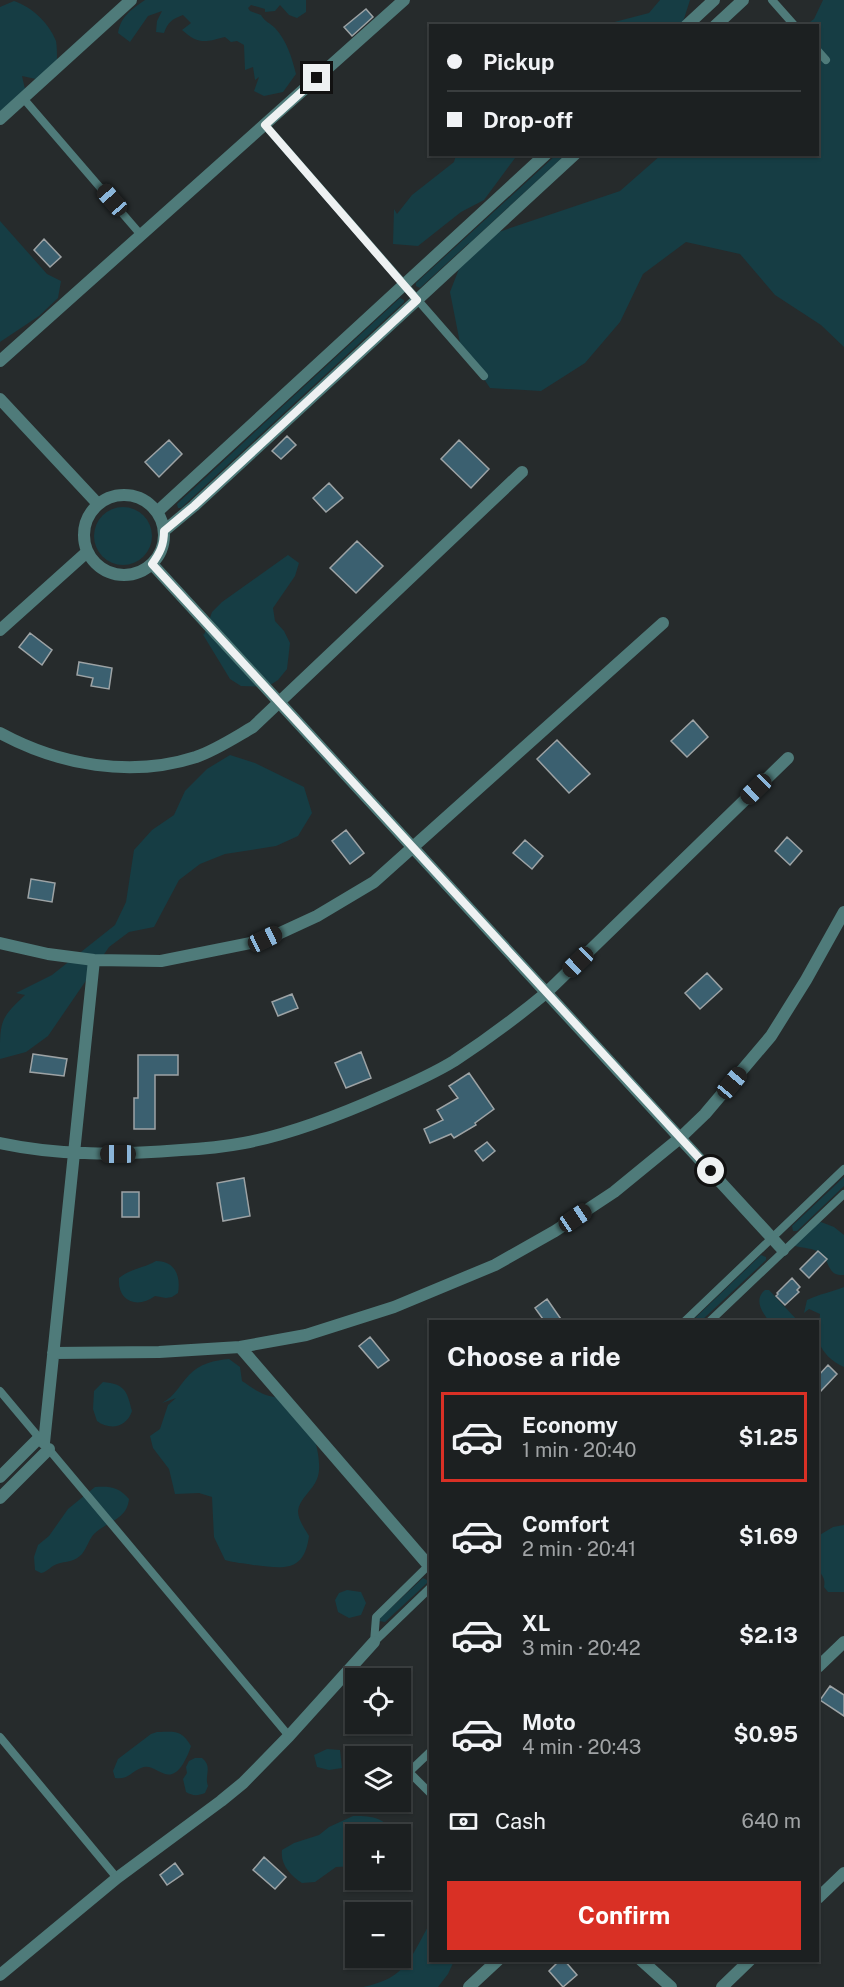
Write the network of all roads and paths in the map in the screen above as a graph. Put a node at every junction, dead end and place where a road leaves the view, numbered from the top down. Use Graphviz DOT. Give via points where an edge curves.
graph roads {
  1 [pos="131,0"];
  2 [pos="404,0"];
  3 [pos="714,0"];
  4 [pos="743,0"];
  5 [pos="772,0"];
  6 [pos="688,24"];
  7 [pos="717,24"];
  8 [pos="793,24"];
  9 [pos="819,52"];
  10 [pos="826,60"];
  11 [pos="23,98"];
  12 [pos="0,119"];
  13 [pos="265,125"];
  14 [pos="544,156"];
  15 [pos="573,156"];
  16 [pos="141,235"];
  17 [pos="404,285"];
  18 [pos="417,300"];
  19 [pos="0,361"];
  20 [pos="484,376"];
  21 [pos="0,399"];
  22 [pos="522,472"];
  23 [pos="98,504"];
  24 [pos="157,512"];
  25 [pos="164,531"];
  26 [pos="87,552"];
  27 [pos="152,564"];
  28 [pos="663,623"];
  29 [pos="0,630"];
  30 [pos="279,703"];
  31 [pos="0,733"];
  32 [pos="788,758"];
  33 [pos="413,848"];
  34 [pos="844,912"];
  35 [pos="0,943"];
  36 [pos="94,960"];
  37 [pos="546,993"];
  38 [pos="680,1138"];
  39 [pos="0,1143"];
  40 [pos="74,1154"];
  41 [pos="844,1169"];
  42 [pos="844,1194"];
  43 [pos="771,1237"];
  44 [pos="783,1250"];
  45 [pos="686,1320"];
  46 [pos="711,1320"];
  47 [pos="240,1347"];
  48 [pos="53,1353"];
  49 [pos="0,1391"];
  50 [pos="44,1443"];
  51 [pos="0,1477"];
  52 [pos="0,1498"];
  53 [pos="429,1565"];
  54 [pos="429,1567"];
  55 [pos="429,1589"];
  56 [pos="374,1642"];
  57 [pos="844,1642"];
  58 [pos="819,1666"];
  59 [pos="289,1736"];
  60 [pos="0,1737"];
  61 [pos="429,1753"];
  62 [pos="429,1792"];
  63 [pos="844,1873"];
  64 [pos="117,1878"];
  65 [pos="819,1897"];
  66 [pos="496,1962"];
  67 [pos="643,1962"];
  68 [pos="748,1962"];
  69 [pos="0,1975"];
  70 [pos="469,1987"];
  71 [pos="671,1987"];
  72 [pos="723,1987"];
  1 -- 11 [label="street"];
  2 -- 13 [label="street"];
  3 -- 6 [label="street"];
  4 -- 7 [label="street"];
  5 -- 8 [label="lane"];
  9 -- 10 [label="lane"];
  11 -- 12 [label="street"];
  11 -- 16 [label="lane"];
  13 -- 16 [label="street"];
  13 -- 17 [label="lane"];
  14 -- 17 [label="street"];
  15 -- 18 [label="street"];
  16 -- 19 [label="street"];
  17 -- 18 [label="lane"];
  17 -- 24 [label="street"];
  18 -- 20 [label="lane"];
  18 -- 25 [label="street"];
  21 -- 23 [label="street"];
  22 -- 30 [label="street"];
  23 -- 24 [label="street" via="122,495 147,502"];
  23 -- 26 [label="street" via="84,526"];
  24 -- 25 [label="street"];
  25 -- 27 [label="street" via="162,549"];
  26 -- 27 [label="street" via="104,571 116,575 129,576"];
  26 -- 29 [label="street"];
  27 -- 30 [label="street"];
  28 -- 33 [label="street"];
  30 -- 31 [label="street" via="253,727 222,745 197,757 168,764 134,767 62,759"];
  30 -- 33 [label="street"];
  32 -- 37 [label="street"];
  33 -- 36 [label="street" via="374,882 265,939 161,961"];
  33 -- 37 [label="street"];
  34 -- 38 [label="street" via="771,1036"];
  35 -- 36 [label="street"];
  36 -- 40 [label="street"];
  37 -- 38 [label="street"];
  37 -- 40 [label="street" via="453,1062 349,1111 297,1129 244,1143 192,1149"];
  38 -- 43 [label="street"];
  38 -- 47 [label="street" via="614,1192 555,1232 495,1265 394,1307 306,1335"];
  39 -- 40 [label="street"];
  40 -- 48 [label="street"];
  41 -- 43 [label="lane"];
  42 -- 44 [label="lane"];
  43 -- 44 [label="street"];
  43 -- 45 [label="lane"];
  44 -- 46 [label="lane"];
  47 -- 48 [label="street"];
  47 -- 53 [label="street"];
  48 -- 50 [label="street"];
  49 -- 50 [label="lane"];
  50 -- 51 [label="street"];
  50 -- 52 [label="street"];
  50 -- 59 [label="lane"];
  54 -- 56 [label="lane" via="376,1617"];
  55 -- 56 [label="lane"];
  56 -- 59 [label="street"];
  57 -- 58 [label="street"];
  59 -- 64 [label="street" via="243,1783"];
  60 -- 64 [label="lane"];
  61 -- 62 [label="lane" via="409,1772"];
  63 -- 65 [label="street"];
  64 -- 69 [label="street"];
  66 -- 70 [label="street"];
  67 -- 71 [label="street"];
  68 -- 72 [label="street"];
}
